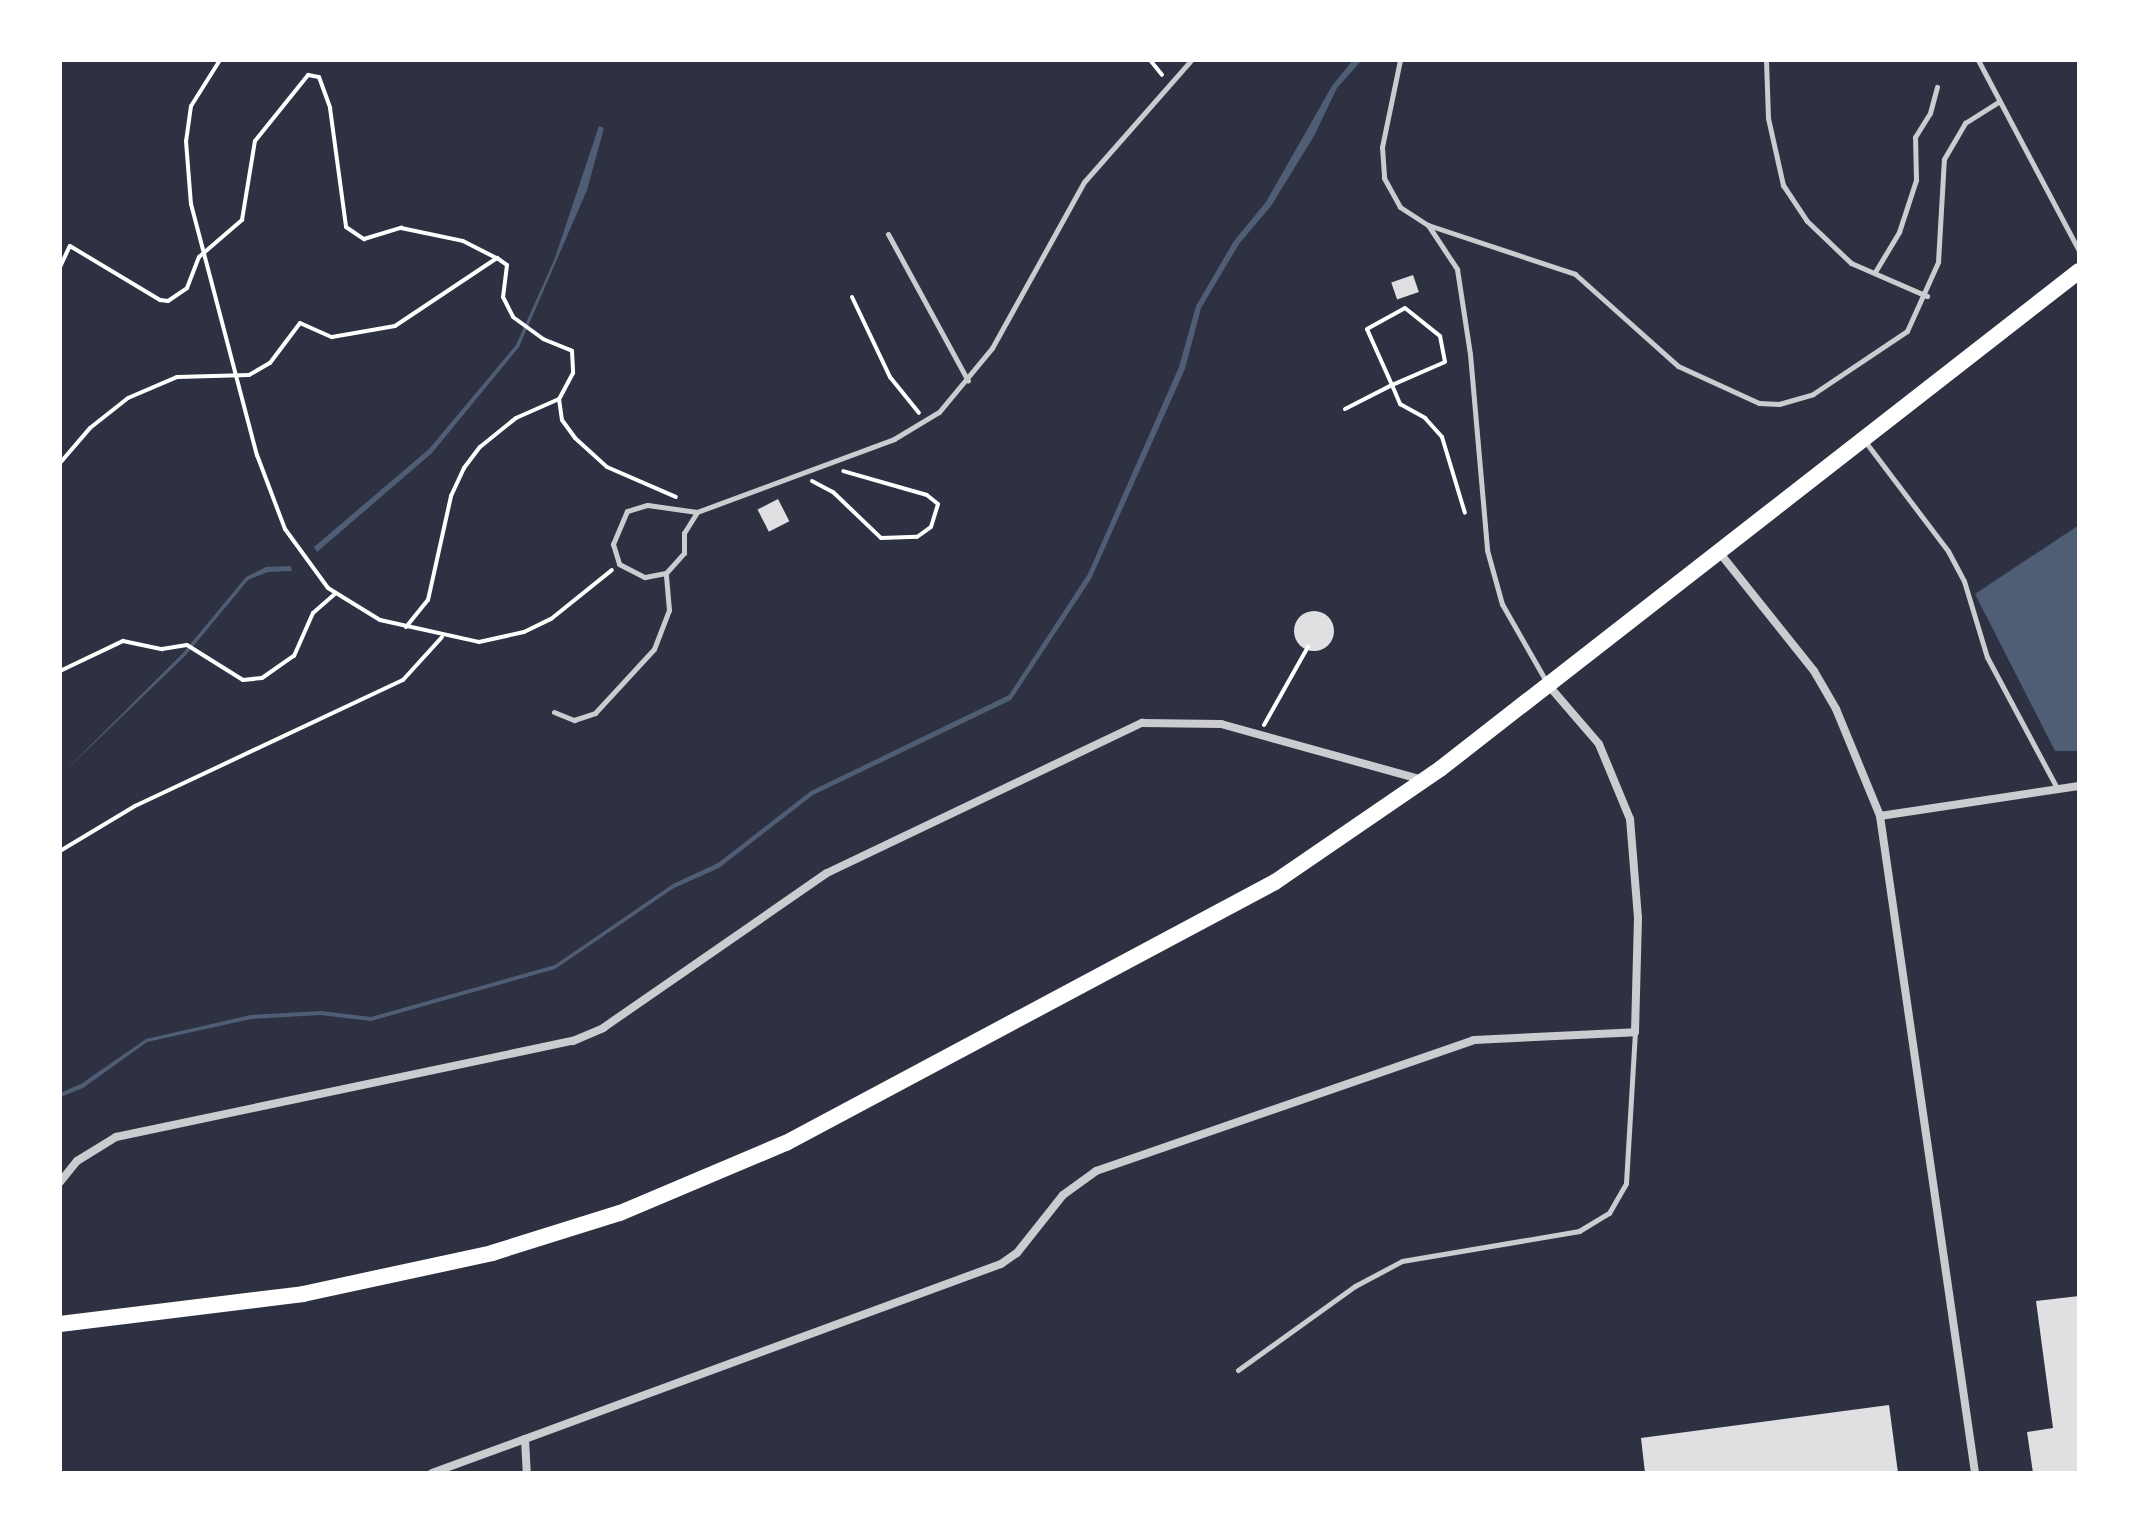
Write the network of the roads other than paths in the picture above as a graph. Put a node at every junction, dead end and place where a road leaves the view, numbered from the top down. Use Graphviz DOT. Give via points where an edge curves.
graph roads {
  1 [pos="1191,60"];
  2 [pos="1400,60"];
  3 [pos="1766,60"];
  4 [pos="1978,60"];
  5 [pos="1937,87"];
  6 [pos="2000,101"];
  7 [pos="1428,225"];
  8 [pos="888,234"];
  9 [pos="2079,251"];
  10 [pos="2079,271"];
  11 [pos="1875,272"];
  12 [pos="1927,296"];
  13 [pos="968,381"];
  14 [pos="1864,439"];
  15 [pos="697,512"];
  16 [pos="1719,552"];
  17 [pos="666,573"];
  18 [pos="1548,685"];
  19 [pos="554,712"];
  20 [pos="1423,780"];
  21 [pos="2079,786"];
  22 [pos="2058,789"];
  23 [pos="1880,816"];
  24 [pos="1635,1032"];
  25 [pos="60,1182"];
  26 [pos="60,1324"];
  27 [pos="1238,1370"];
  28 [pos="525,1439"];
  29 [pos="432,1473"];
  30 [pos="527,1473"];
  31 [pos="1975,1473"];
  1 -- 13 [label="lane" via="1084,182 992,348"];
  2 -- 7 [label="lane" via="1385,118 1384,178 1400,207"];
  3 -- 11 [label="lane" via="1768,118 1783,185 1807,221 1851,263"];
  4 -- 6 [label="lane"];
  5 -- 11 [label="lane" via="1930,113 1915,137 1916,180 1899,232"];
  6 -- 9 [label="lane"];
  6 -- 12 [label="lane" via="1965,123 1944,159 1938,262"];
  7 -- 12 [label="lane" via="1575,274 1678,366 1759,403 1798,400 1860,368 1907,331"];
  7 -- 18 [label="lane" via="1457,269 1487,550 1502,604"];
  8 -- 13 [label="lane"];
  10 -- 14 [label="main road"];
  11 -- 12 [label="lane"];
  13 -- 15 [label="lane" via="925,422"];
  14 -- 16 [label="main road"];
  14 -- 22 [label="lane" via="1948,551 1964,581 1987,657"];
  15 -- 17 [label="lane" via="684,533 684,553"];
  15 -- 17 [label="lane" via="647,505 627,511 613,544 619,564 645,577"];
  16 -- 18 [label="main road"];
  16 -- 23 [label="street" via="1814,671 1848,735"];
  17 -- 19 [label="lane" via="669,610 654,649 595,713 574,720"];
  18 -- 20 [label="main road"];
  18 -- 24 [label="street" via="1599,744 1630,819 1638,918"];
  20 -- 25 [label="street" via="1221,724 1142,723 827,873 603,1028 573,1041 116,1137 77,1161"];
  20 -- 26 [label="main road" via="1275,882 1188,932 786,1143 678,1190 560,1233 379,1281"];
  21 -- 22 [label="street"];
  22 -- 23 [label="street"];
  23 -- 31 [label="street"];
  24 -- 27 [label="lane" via="1626,1183 1609,1213 1579,1231 1402,1261 1355,1286"];
  24 -- 28 [label="street" via="1515,1034 1460,1044 1096,1171 1063,1195 1017,1253 1001,1264"];
  28 -- 29 [label="street"];
  28 -- 30 [label="street"];
}
